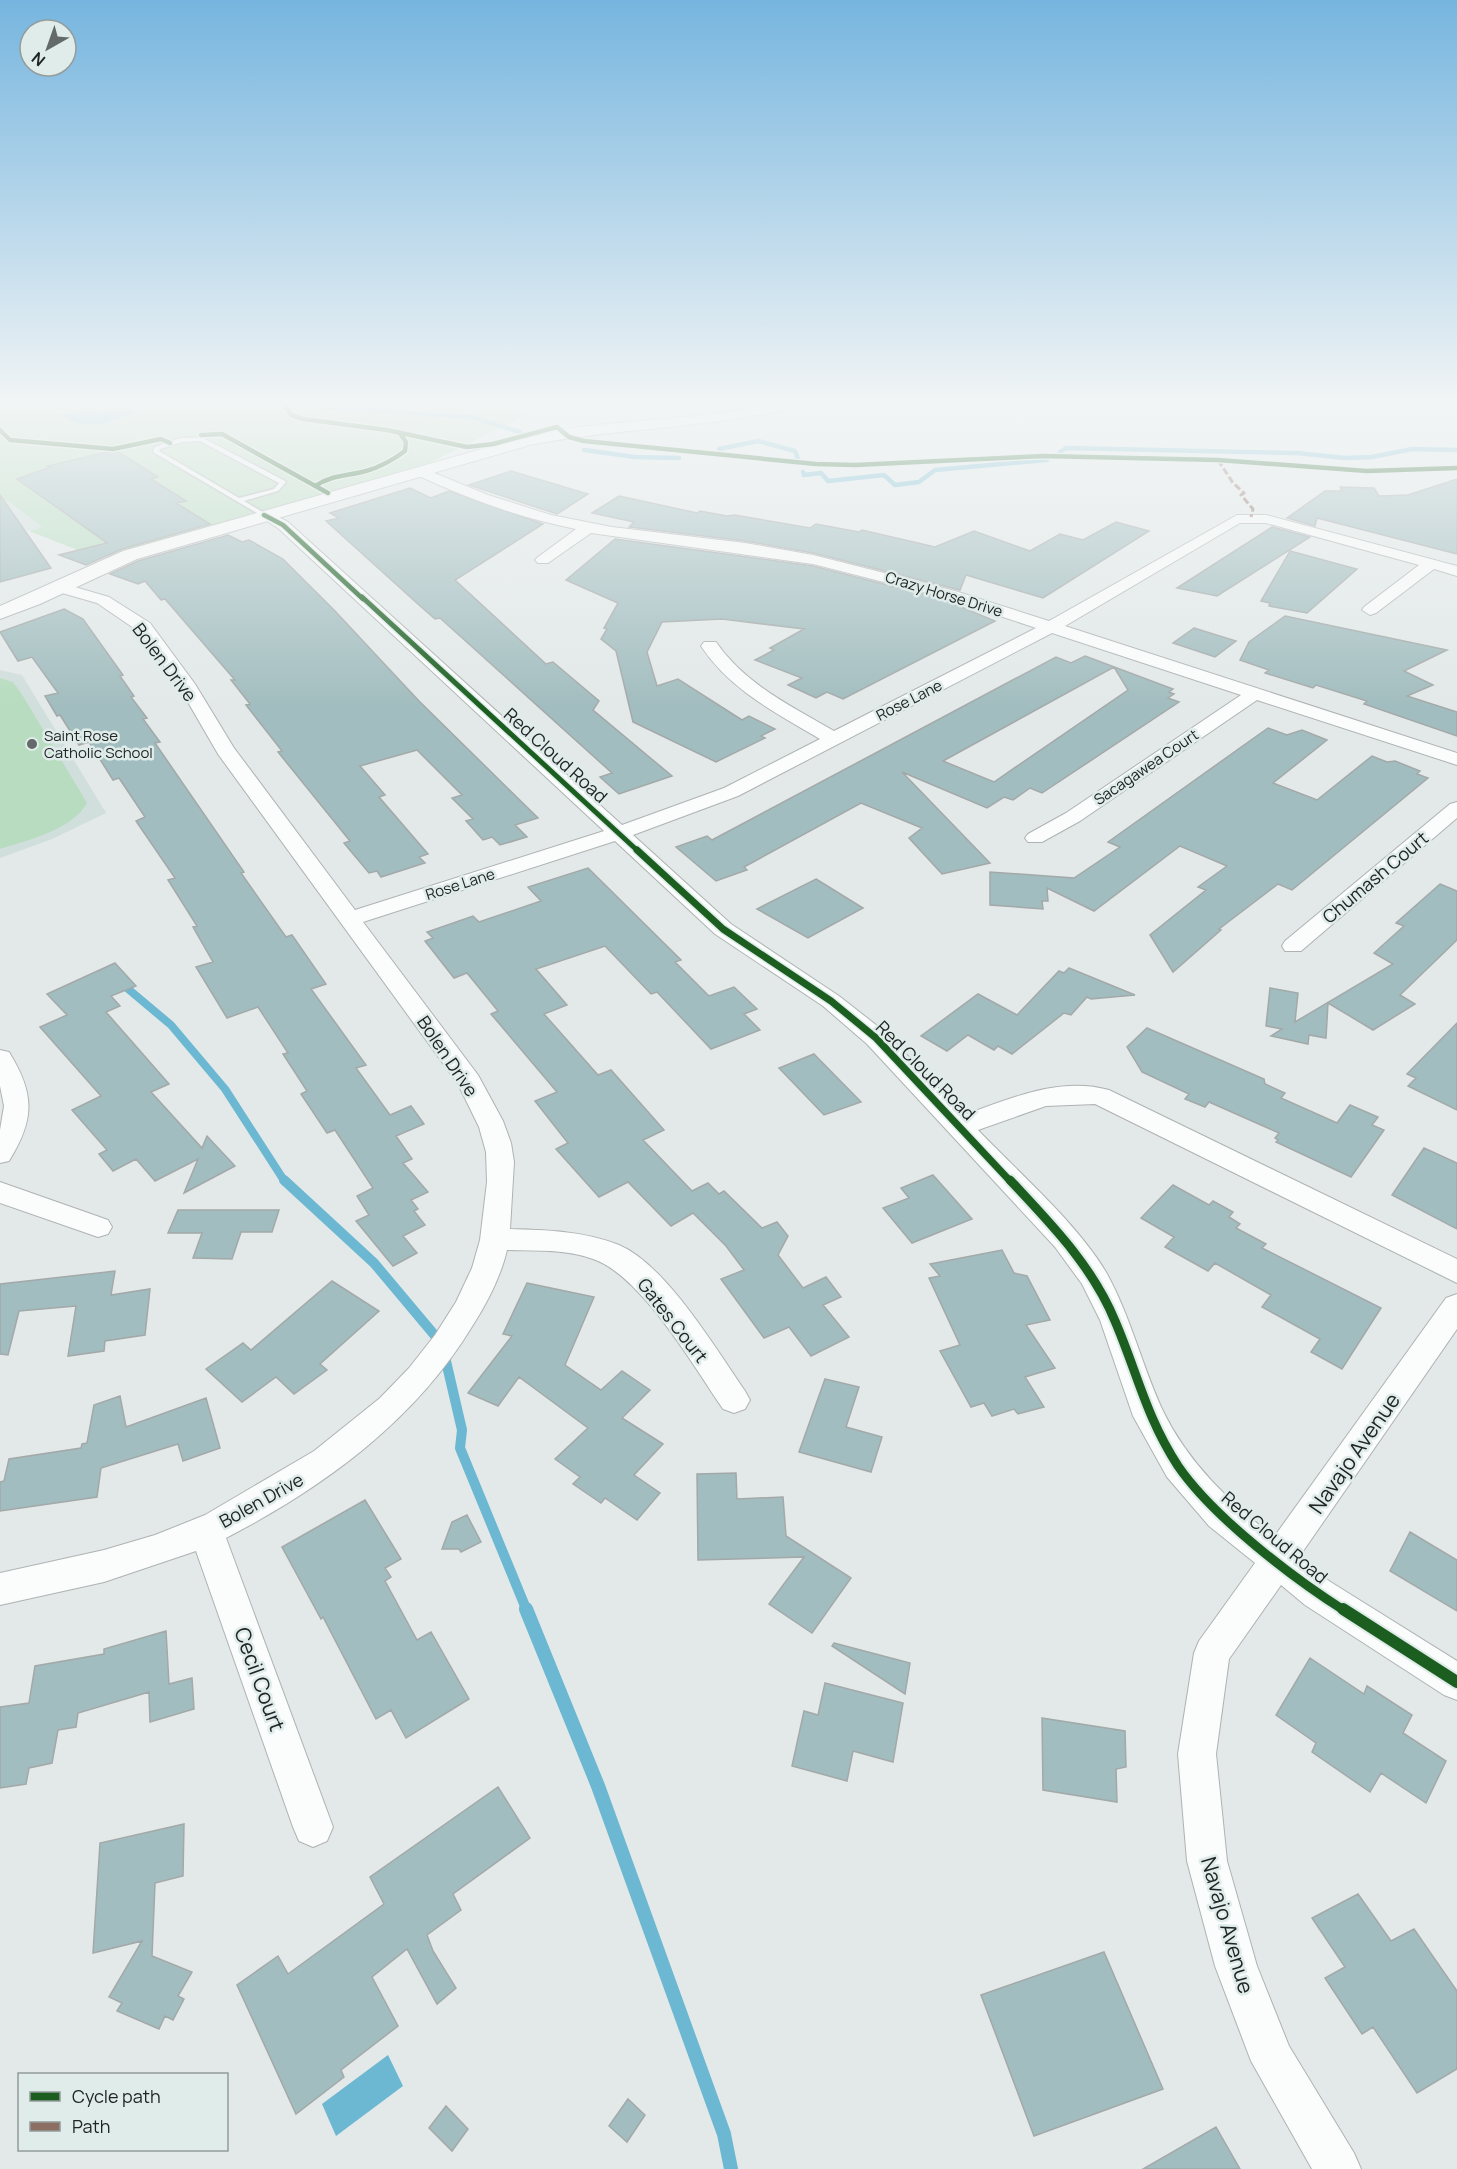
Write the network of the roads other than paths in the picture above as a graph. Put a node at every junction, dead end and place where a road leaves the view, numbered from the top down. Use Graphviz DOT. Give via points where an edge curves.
graph roads {
  1 [pos="245,504"];
  2 [pos="304,504"];
  3 [pos="500,504"];
  4 [pos="264,515"];
  5 [pos="589,527"];
  6 [pos="543,560"];
  7 [pos="1431,564"];
  8 [pos="1457,571"];
  9 [pos="61,588"];
  10 [pos="1370,610"];
  11 [pos="0,613"];
  12 [pos="1051,627"];
  13 [pos="710,646"];
  14 [pos="1255,693"];
  15 [pos="834,739"];
  16 [pos="1457,759"];
  17 [pos="1457,808"];
  18 [pos="619,833"];
  19 [pos="1035,838"];
  20 [pos="350,919"];
  21 [pos="1293,946"];
  22 [pos="0,1058"];
  23 [pos="961,1126"];
  24 [pos="0,1154"];
  25 [pos="0,1192"];
  26 [pos="98,1227"];
  27 [pos="494,1239"];
  28 [pos="1457,1272"];
  29 [pos="1457,1306"];
  30 [pos="734,1400"];
  31 [pos="206,1531"];
  32 [pos="1277,1563"];
  33 [pos="0,1589"];
  34 [pos="1457,1682"];
  35 [pos="314,1827"];
  36 [pos="1338,2169"];
  1 -- 4 [label="lane"];
  2 -- 4 [label="street"];
  3 -- 5 [label="street, Crazy Horse Drive"];
  4 -- 9 [label="street" via="129,555"];
  4 -- 18 [label="street, Red Cloud Road" via="283,525"];
  5 -- 6 [label="street"];
  5 -- 12 [label="street, Crazy Horse Drive" via="767,551 866,570"];
  7 -- 8 [label="street, Rose Lane"];
  7 -- 10 [label="street"];
  7 -- 12 [label="street, Rose Lane" via="1266,519 1236,519"];
  9 -- 11 [label="street"];
  9 -- 20 [label="street, Bolen Drive" via="103,600 144,627 186,684 225,750"];
  12 -- 14 [label="street, Crazy Horse Drive"];
  12 -- 15 [label="street, Rose Lane"];
  13 -- 15 [label="street" via="731,674"];
  14 -- 16 [label="street, Crazy Horse Drive"];
  14 -- 19 [label="street, Sacagawea Court" via="1073,817"];
  15 -- 18 [label="street, Rose Lane" via="731,792"];
  17 -- 21 [label="street, Chumash Court"];
  18 -- 20 [label="street, Rose Lane"];
  18 -- 23 [label="street, Red Cloud Road" via="723,929 831,1000 876,1038"];
  20 -- 27 [label="street, Bolen Drive" via="469,1081 496,1135 501,1184"];
  22 -- 24 [label="street" via="20,1109"];
  23 -- 28 [label="street, Red Cloud Road" via="1048,1096 1075,1092 1100,1096"];
  23 -- 32 [label="street, Red Cloud Road" via="1065,1239 1094,1278 1115,1320 1149,1416 1179,1467 1221,1515"];
  25 -- 26 [label="street"];
  27 -- 30 [label="street, Gates Court" via="572,1242 613,1255 650,1285"];
  27 -- 31 [label="street, Bolen Drive" via="487,1267 460,1320 429,1368 390,1410 347,1448 293,1484"];
  29 -- 32 [label="street, Navajo Avenue"];
  31 -- 33 [label="street, Bolen Drive" via="124,1560"];
  31 -- 35 [label="street, Cecil Court"];
  32 -- 34 [label="street, Red Cloud Road"];
  32 -- 36 [label="street, Navajo Avenue" via="1212,1653 1197,1754 1206,1849 1236,1966 1273,2061"];
}
